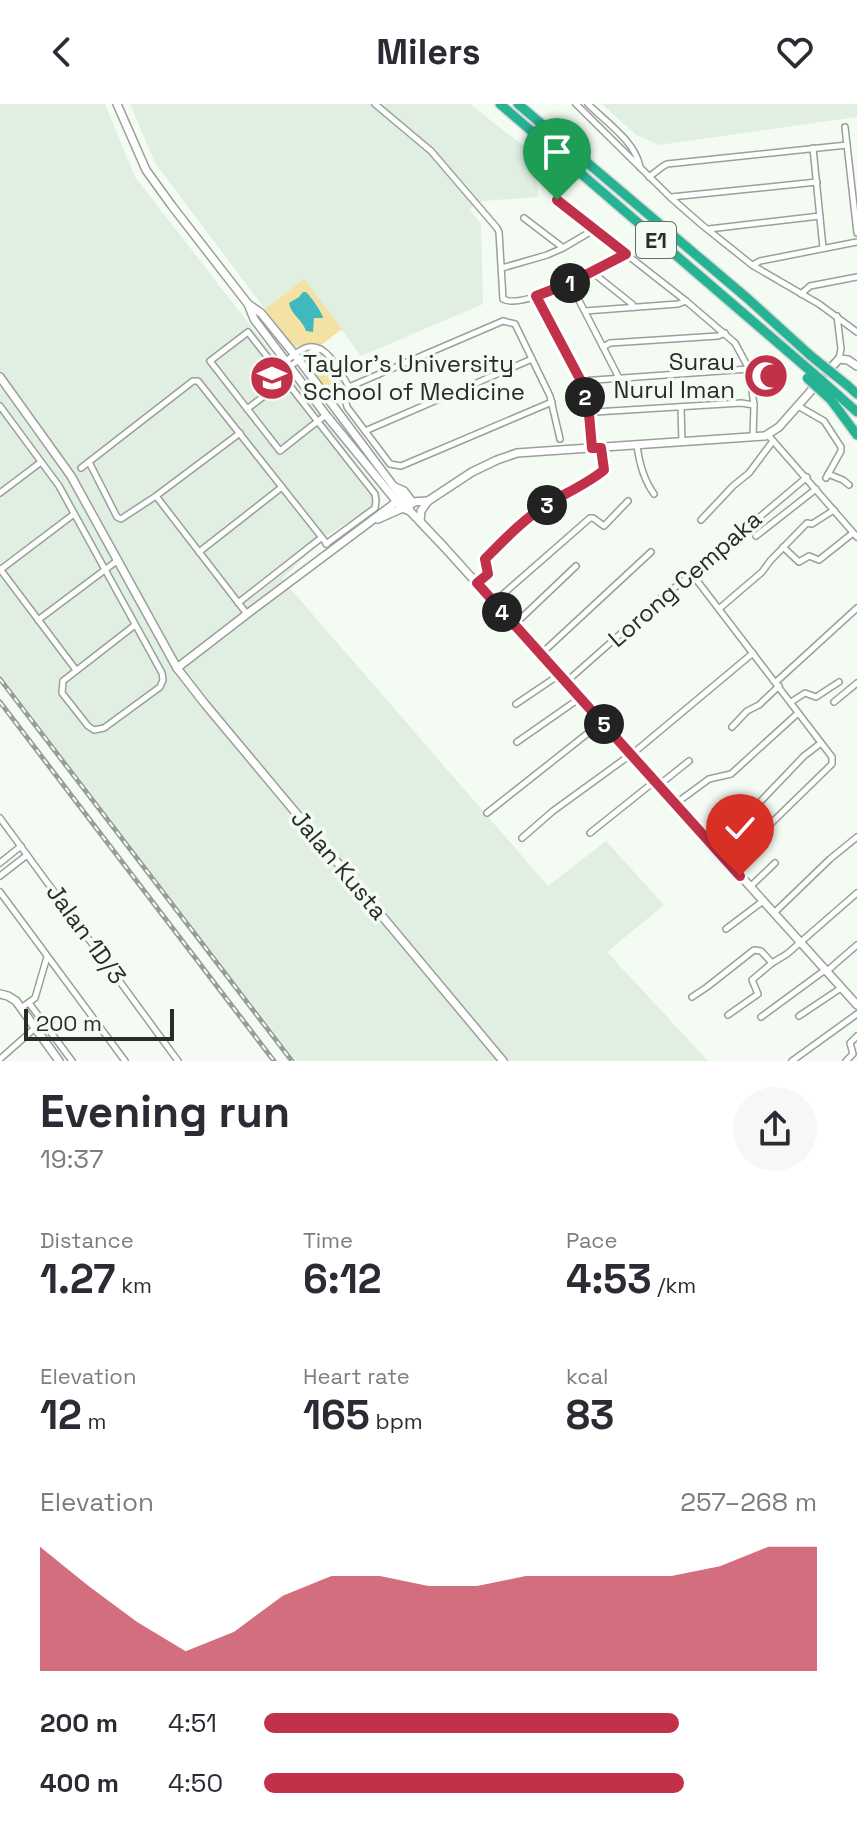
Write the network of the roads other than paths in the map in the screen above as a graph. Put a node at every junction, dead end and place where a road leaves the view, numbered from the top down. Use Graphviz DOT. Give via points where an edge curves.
graph roads {
  1 [pos="117,104"];
  2 [pos="375,104"];
  3 [pos="500,104"];
  4 [pos="518,104"];
  5 [pos="576,104"];
  6 [pos="588,104"];
  7 [pos="845,127"];
  8 [pos="847,145"];
  9 [pos="813,148"];
  10 [pos="640,168"];
  11 [pos="649,177"];
  12 [pos="817,182"];
  13 [pos="554,184"];
  14 [pos="670,197"];
  15 [pos="820,216"];
  16 [pos="524,218"];
  17 [pos="595,229"];
  18 [pos="708,229"];
  19 [pos="857,233"];
  20 [pos="857,242"];
  21 [pos="563,248"];
  22 [pos="823,248"];
  23 [pos="626,254"];
  24 [pos="752,265"];
  25 [pos="502,268"];
  26 [pos="592,272"];
  27 [pos="857,277"];
  28 [pos="570,283"];
  29 [pos="801,294"];
  30 [pos="536,296"];
  31 [pos="686,301"];
  32 [pos="248,304"];
  33 [pos="634,307"];
  34 [pos="585,311"];
  35 [pos="837,316"];
  36 [pos="857,332"];
  37 [pos="725,333"];
  38 [pos="603,347"];
  39 [pos="296,358"];
  40 [pos="532,359"];
  41 [pos="839,359"];
  42 [pos="288,364"];
  43 [pos="857,366"];
  44 [pos="749,369"];
  45 [pos="0,377"];
  46 [pos="619,378"];
  47 [pos="285,380"];
  48 [pos="581,381"];
  49 [pos="349,387"];
  50 [pos="854,389"];
  51 [pos="835,398"];
  52 [pos="552,402"];
  53 [pos="754,405"];
  54 [pos="0,406"];
  55 [pos="798,406"];
  56 [pos="681,407"];
  57 [pos="247,409"];
  58 [pos="857,412"];
  59 [pos="2,414"];
  60 [pos="589,414"];
  61 [pos="326,415"];
  62 [pos="318,421"];
  63 [pos="365,431"];
  64 [pos="240,433"];
  65 [pos="857,435"];
  66 [pos="753,437"];
  67 [pos="771,438"];
  68 [pos="560,439"];
  69 [pos="682,443"];
  70 [pos="637,445"];
  71 [pos="592,448"];
  72 [pos="601,448"];
  73 [pos="369,452"];
  74 [pos="41,462"];
  75 [pos="89,462"];
  76 [pos="365,463"];
  77 [pos="81,468"];
  78 [pos="807,477"];
  79 [pos="849,485"];
  80 [pos="282,487"];
  81 [pos="390,488"];
  82 [pos="816,489"];
  83 [pos="0,493"];
  84 [pos="654,494"];
  85 [pos="156,496"];
  86 [pos="628,501"];
  87 [pos="427,503"];
  88 [pos="406,506"];
  89 [pos="834,510"];
  90 [pos="381,513"];
  91 [pos="74,514"];
  92 [pos="374,520"];
  93 [pos="701,520"];
  94 [pos="420,521"];
  95 [pos="855,535"];
  96 [pos="756,536"];
  97 [pos="343,537"];
  98 [pos="321,538"];
  99 [pos="783,547"];
  100 [pos="329,548"];
  101 [pos="199,552"];
  102 [pos="651,552"];
  103 [pos="118,560"];
  104 [pos="576,566"];
  105 [pos="0,570"];
  106 [pos="105,570"];
  107 [pos="692,574"];
  108 [pos="477,583"];
  109 [pos="494,602"];
  110 [pos="238,603"];
  111 [pos="720,608"];
  112 [pos="857,608"];
  113 [pos="247,614"];
  114 [pos="38,620"];
  115 [pos="135,625"];
  116 [pos="514,625"];
  117 [pos="753,653"];
  118 [pos="540,654"];
  119 [pos="177,668"];
  120 [pos="76,670"];
  121 [pos="559,675"];
  122 [pos="565,682"];
  123 [pos="839,682"];
  124 [pos="857,683"];
  125 [pos="778,684"];
  126 [pos="580,698"];
  127 [pos="791,702"];
  128 [pos="834,702"];
  129 [pos="516,704"];
  130 [pos="798,713"];
  131 [pos="602,722"];
  132 [pos="732,727"];
  133 [pos="517,742"];
  134 [pos="821,743"];
  135 [pos="630,754"];
  136 [pos="689,761"];
  137 [pos="657,783"];
  138 [pos="675,804"];
  139 [pos="487,813"];
  140 [pos="0,818"];
  141 [pos="590,833"];
  142 [pos="857,837"];
  143 [pos="522,838"];
  144 [pos="21,846"];
  145 [pos="716,848"];
  146 [pos="27,855"];
  147 [pos="0,863"];
  148 [pos="775,863"];
  149 [pos="732,866"];
  150 [pos="0,876"];
  151 [pos="750,887"];
  152 [pos="0,892"];
  153 [pos="857,893"];
  154 [pos="763,901"];
  155 [pos="774,913"];
  156 [pos="726,929"];
  157 [pos="801,943"];
  158 [pos="857,945"];
  159 [pos="48,956"];
  160 [pos="772,963"];
  161 [pos="826,970"];
  162 [pos="841,988"];
  163 [pos="0,994"];
  164 [pos="692,997"];
  165 [pos="855,1000"];
  166 [pos="29,1003"];
  167 [pos="21,1008"];
  168 [pos="857,1014"];
  169 [pos="728,1015"];
  170 [pos="799,1016"];
  171 [pos="761,1017"];
  172 [pos="35,1028"];
  173 [pos="857,1036"];
  174 [pos="0,1059"];
  175 [pos="59,1061"];
  176 [pos="72,1061"];
  177 [pos="125,1061"];
  178 [pos="178,1061"];
  179 [pos="503,1061"];
  180 [pos="792,1061"];
  181 [pos="846,1061"];
  1 -- 32 [label="street" via="154,182"];
  2 -- 25 [label="street" via="431,151 499,232"];
  3 -- 51 [label="highway, E1, bridge"];
  4 -- 50 [label="highway, E1, bridge"];
  5 -- 10 [label="street"];
  6 -- 10 [label="street" via="629,144"];
  7 -- 8 [label="street"];
  8 -- 9 [label="street"];
  8 -- 19 [label="street"];
  9 -- 11 [label="street" via="667,164"];
  9 -- 12 [label="street"];
  10 -- 11 [label="street"];
  11 -- 14 [label="street"];
  12 -- 14 [label="street"];
  12 -- 15 [label="street"];
  13 -- 17 [label="street" via="557,200"];
  14 -- 18 [label="street"];
  15 -- 18 [label="street"];
  15 -- 22 [label="street"];
  16 -- 21 [label="street"];
  17 -- 21 [label="street"];
  17 -- 23 [label="street"];
  18 -- 24 [label="street"];
  20 -- 22 [label="street"];
  21 -- 25 [label="street"];
  22 -- 24 [label="street"];
  23 -- 26 [label="street"];
  23 -- 31 [label="street"];
  24 -- 29 [label="street"];
  25 -- 30 [label="street" via="503,299"];
  26 -- 28 [label="street"];
  26 -- 33 [label="street"];
  27 -- 29 [label="street" via="810,286"];
  28 -- 30 [label="street"];
  28 -- 34 [label="street"];
  29 -- 35 [label="street"];
  30 -- 48 [label="street"];
  31 -- 33 [label="street"];
  31 -- 37 [label="street"];
  32 -- 39 [label="street"];
  32 -- 42 [label="street"];
  33 -- 34 [label="street"];
  34 -- 38 [label="street"];
  35 -- 36 [label="street"];
  35 -- 41 [label="street"];
  37 -- 38 [label="street"];
  37 -- 44 [label="street"];
  38 -- 46 [label="street"];
  39 -- 42 [label="street"];
  39 -- 49 [label="street" via="311,346 321,349"];
  39 -- 73 [label="street"];
  40 -- 49 [label="street" via="515,324 503,321"];
  40 -- 52 [label="street"];
  40 -- 63 [label="street"];
  41 -- 43 [label="street"];
  41 -- 55 [label="street"];
  42 -- 61 [label="street"];
  44 -- 46 [label="street"];
  44 -- 53 [label="street"];
  45 -- 103 [label="street, Jalan Kusta" via="71,476"];
  46 -- 48 [label="street"];
  47 -- 57 [label="street"];
  47 -- 57 [label="street" via="248,332 210,361"];
  47 -- 62 [label="street"];
  48 -- 60 [label="street"];
  49 -- 63 [label="street" via="344,399"];
  51 -- 58 [label="highway"];
  51 -- 65 [label="highway"];
  52 -- 63 [label="street" via="401,466 390,464"];
  52 -- 68 [label="street"];
  53 -- 56 [label="street"];
  53 -- 66 [label="street"];
  54 -- 59 [label="street"];
  55 -- 67 [label="street"];
  55 -- 79 [label="street" via="824,421 841,447 827,476"];
  56 -- 60 [label="street"];
  56 -- 69 [label="street"];
  57 -- 62 [label="street" via="280,451"];
  59 -- 74 [label="street"];
  60 -- 71 [label="street"];
  61 -- 62 [label="street"];
  61 -- 76 [label="street"];
  62 -- 97 [label="street" via="375,494 375,508"];
  64 -- 75 [label="street" via="193,381"];
  64 -- 80 [label="street"];
  64 -- 85 [label="street"];
  66 -- 67 [label="street"];
  66 -- 69 [label="street"];
  67 -- 78 [label="street"];
  67 -- 93 [label="street" via="749,473"];
  69 -- 70 [label="street"];
  70 -- 72 [label="street"];
  70 -- 84 [label="street"];
  71 -- 72 [label="street"];
  71 -- 87 [label="street" via="517,453 472,472"];
  72 -- 108 [label="street" via="603,471 519,527 485,559 488,574"];
  73 -- 76 [label="street" via="364,453"];
  73 -- 81 [label="street"];
  74 -- 83 [label="street"];
  74 -- 91 [label="street"];
  75 -- 77 [label="street"];
  75 -- 85 [label="street" via="118,518"];
  76 -- 81 [label="street"];
  78 -- 82 [label="street"];
  78 -- 107 [label="street, Lorong Cempaka"];
  80 -- 98 [label="street"];
  80 -- 101 [label="street"];
  81 -- 88 [label="street"];
  81 -- 88 [label="street" via="404,491"];
  81 -- 90 [label="street"];
  82 -- 89 [label="street"];
  82 -- 96 [label="street"];
  85 -- 101 [label="street"];
  86 -- 109 [label="street" via="604,526 590,518"];
  87 -- 88 [label="street"];
  87 -- 94 [label="street"];
  88 -- 90 [label="street"];
  88 -- 92 [label="street"];
  88 -- 94 [label="street"];
  89 -- 95 [label="street"];
  89 -- 99 [label="street" via="807,523"];
  90 -- 92 [label="street"];
  91 -- 105 [label="street"];
  91 -- 106 [label="street"];
  92 -- 97 [label="street"];
  94 -- 108 [label="street"];
  95 -- 99 [label="street" via="819,560 809,556 799,562"];
  97 -- 100 [label="street"];
  98 -- 100 [label="street"];
  98 -- 110 [label="street"];
  99 -- 111 [label="street"];
  100 -- 113 [label="street"];
  101 -- 110 [label="street"];
  102 -- 118 [label="street"];
  103 -- 106 [label="street"];
  103 -- 119 [label="street, Jalan Kusta"];
  104 -- 116 [label="street"];
  105 -- 114 [label="street"];
  106 -- 114 [label="street"];
  106 -- 115 [label="street"];
  107 -- 111 [label="street"];
  107 -- 122 [label="street, Lorong Cempaka"];
  108 -- 109 [label="street"];
  109 -- 116 [label="street"];
  110 -- 113 [label="street"];
  111 -- 117 [label="street"];
  112 -- 125 [label="street"];
  113 -- 119 [label="street"];
  114 -- 120 [label="street"];
  115 -- 120 [label="street"];
  115 -- 120 [label="street" via="162,673 160,687 97,730 62,693 63,681"];
  116 -- 118 [label="street"];
  117 -- 125 [label="street"];
  117 -- 135 [label="street"];
  118 -- 121 [label="street"];
  119 -- 179 [label="street, Jalan Kusta"];
  121 -- 122 [label="street"];
  121 -- 129 [label="street"];
  122 -- 126 [label="street"];
  123 -- 127 [label="street" via="816,697 805,693"];
  124 -- 128 [label="street"];
  125 -- 127 [label="street"];
  125 -- 132 [label="street"];
  126 -- 131 [label="street"];
  126 -- 133 [label="street"];
  127 -- 130 [label="street"];
  130 -- 134 [label="street"];
  130 -- 138 [label="street" via="731,774 709,779"];
  131 -- 135 [label="street"];
  131 -- 139 [label="street"];
  134 -- 145 [label="street"];
  134 -- 149 [label="street" via="832,764"];
  135 -- 137 [label="street"];
  135 -- 143 [label="street"];
  136 -- 137 [label="street"];
  137 -- 138 [label="street"];
  137 -- 141 [label="street"];
  138 -- 145 [label="street"];
  140 -- 144 [label="street, Jalan 1D/3"];
  142 -- 155 [label="street"];
  144 -- 146 [label="street, Jalan 1D/3"];
  144 -- 147 [label="street"];
  145 -- 149 [label="street"];
  146 -- 150 [label="street"];
  146 -- 178 [label="street, Jalan 1D/3"];
  148 -- 151 [label="street"];
  149 -- 151 [label="street"];
  151 -- 154 [label="street"];
  152 -- 159 [label="street"];
  153 -- 157 [label="street"];
  154 -- 155 [label="street"];
  154 -- 156 [label="street"];
  155 -- 157 [label="street"];
  157 -- 160 [label="street"];
  157 -- 161 [label="street"];
  158 -- 161 [label="street"];
  159 -- 166 [label="street"];
  159 -- 177 [label="street"];
  160 -- 164 [label="street" via="754,950"];
  160 -- 169 [label="street" via="752,980 758,994"];
  161 -- 162 [label="street"];
  161 -- 171 [label="street"];
  162 -- 165 [label="street"];
  162 -- 170 [label="street"];
  163 -- 167 [label="street"];
  166 -- 167 [label="street"];
  166 -- 176 [label="street"];
  167 -- 172 [label="street"];
  168 -- 180 [label="street"];
  172 -- 174 [label="street"];
  172 -- 175 [label="street"];
  173 -- 181 [label="street"];
}
